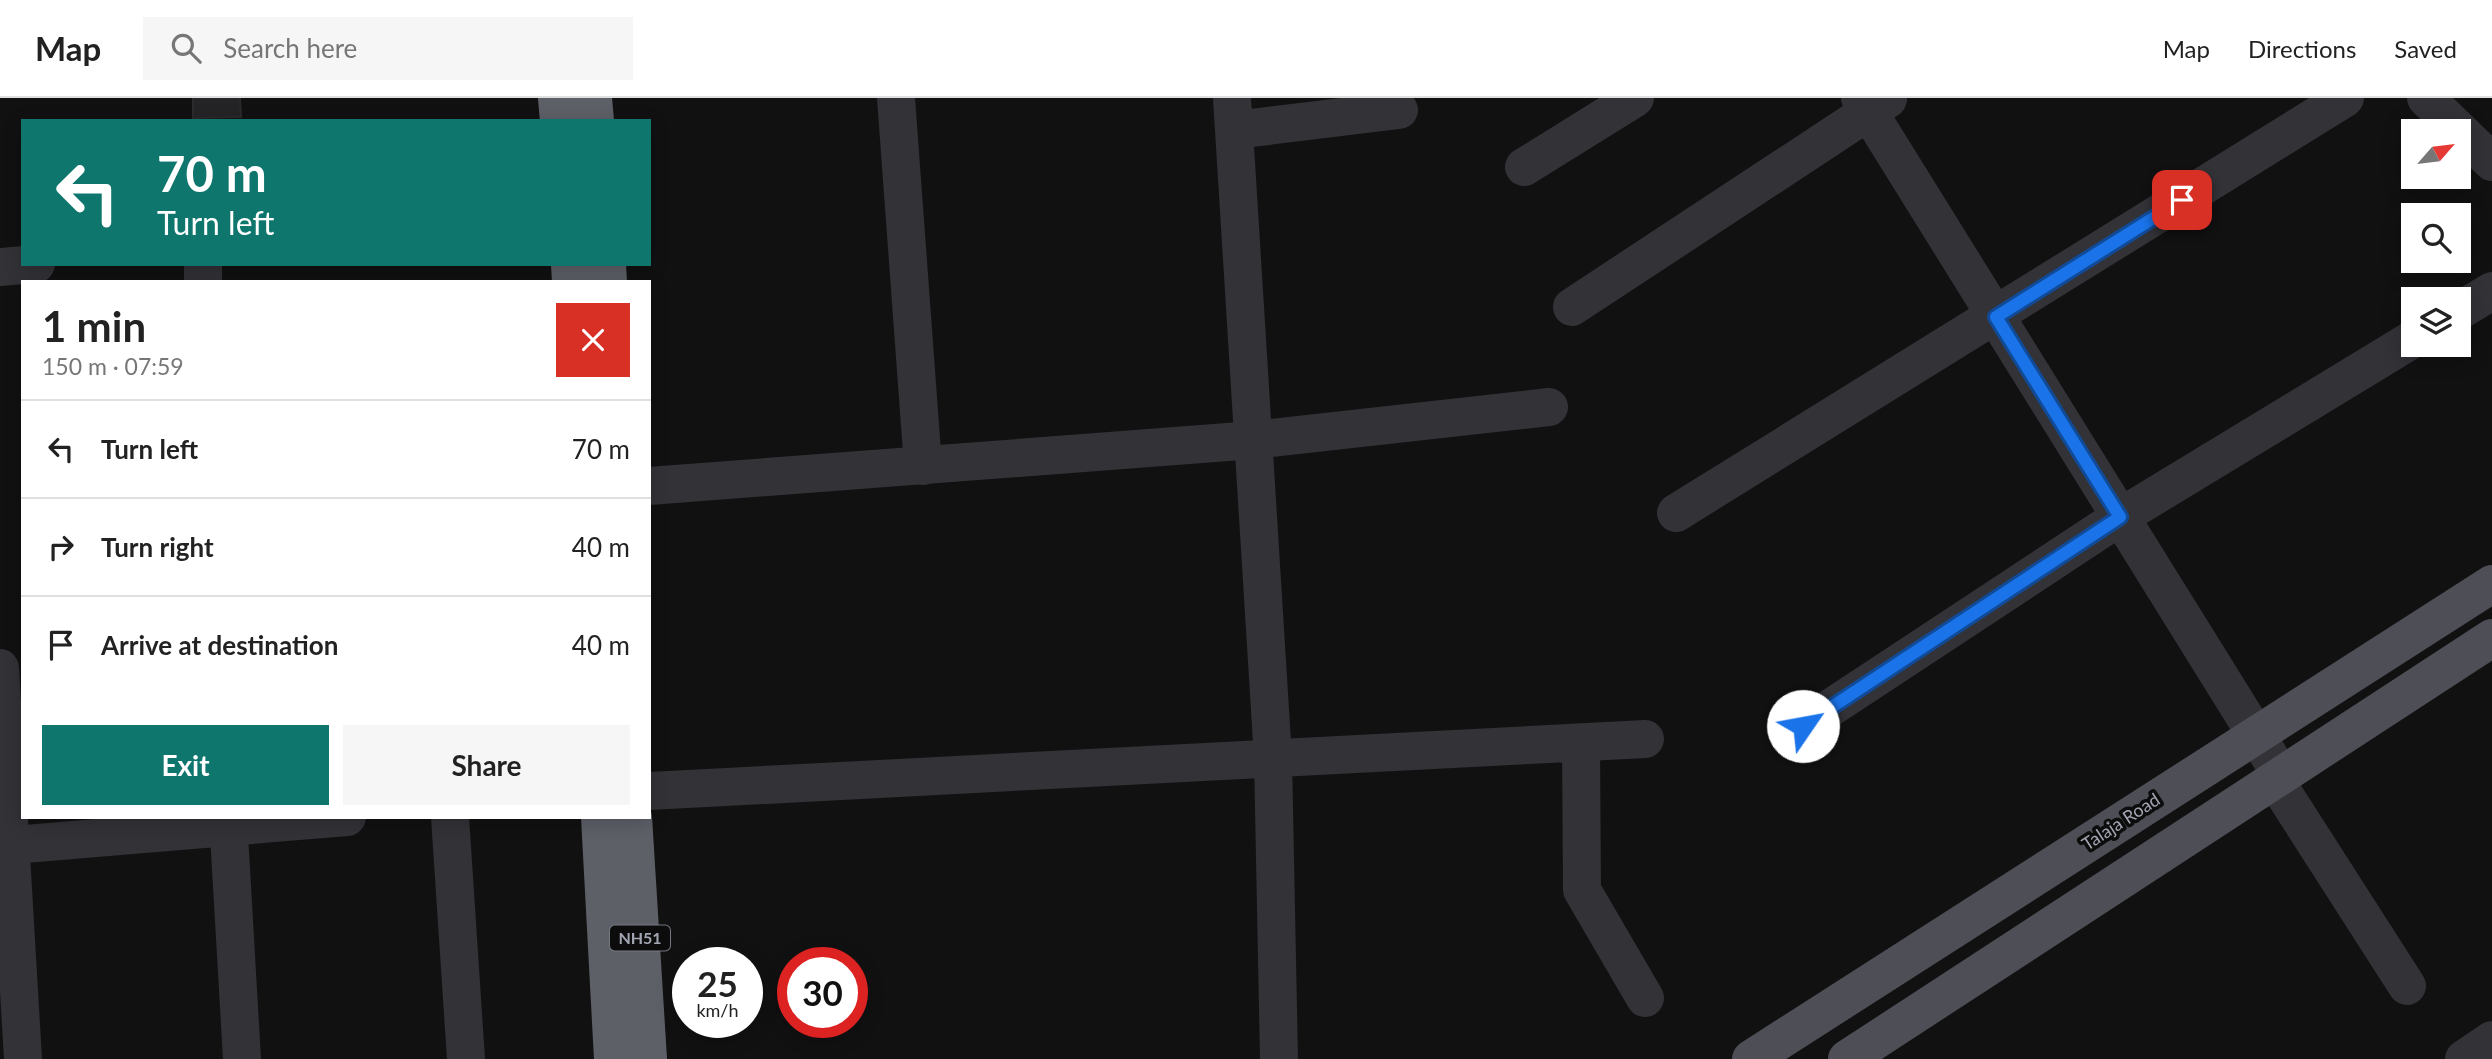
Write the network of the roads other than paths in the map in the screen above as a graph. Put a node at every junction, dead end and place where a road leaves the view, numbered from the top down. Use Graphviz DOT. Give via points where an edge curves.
graph roads {
  1 [pos="557,98"];
  2 [pos="593,98"];
  3 [pos="896,98"];
  4 [pos="1635,98"];
  5 [pos="2345,98"];
  6 [pos="2426,98"];
  7 [pos="1873,103"];
  8 [pos="1399,110"];
  9 [pos="1234,114"];
  10 [pos="559,119"];
  11 [pos="595,119"];
  12 [pos="2492,162"];
  13 [pos="1524,167"];
  14 [pos="21,265"];
  15 [pos="0,267"];
  16 [pos="2492,291"];
  17 [pos="2471,304"];
  18 [pos="1572,307"];
  19 [pos="1996,317"];
  20 [pos="2401,346"];
  21 [pos="1549,407"];
  22 [pos="1254,440"];
  23 [pos="923,466"];
  24 [pos="651,486"];
  25 [pos="1676,513"];
  26 [pos="2120,517"];
  27 [pos="2492,584"];
  28 [pos="2492,638"];
  29 [pos="0,668"];
  30 [pos="1803,726"];
  31 [pos="2256,735"];
  32 [pos="1645,739"];
  33 [pos="1581,743"];
  34 [pos="1273,758"];
  35 [pos="2278,777"];
  36 [pos="651,792"];
  37 [pos="299,819"];
  38 [pos="450,819"];
  39 [pos="600,819"];
  40 [pos="633,819"];
  41 [pos="228,822"];
  42 [pos="4,845"];
  43 [pos="2407,986"];
  44 [pos="1645,998"];
  45 [pos="2492,1040"];
  46 [pos="23,1059"];
  47 [pos="242,1059"];
  48 [pos="467,1059"];
  49 [pos="613,1059"];
  50 [pos="648,1059"];
  51 [pos="1279,1059"];
  52 [pos="1751,1059"];
  53 [pos="1847,1059"];
  54 [pos="2464,1059"];
  1 -- 10 [label="highway"];
  2 -- 11 [label="highway"];
  3 -- 23 [label="street"];
  4 -- 13 [label="street"];
  5 -- 19 [label="street"];
  6 -- 12 [label="street"];
  7 -- 18 [label="street"];
  7 -- 19 [label="street"];
  8 -- 9 [label="street"];
  9 -- 22 [label="street"];
  14 -- 15 [label="street"];
  16 -- 17 [label="street"];
  19 -- 25 [label="street"];
  19 -- 26 [label="street"];
  20 -- 26 [label="street"];
  21 -- 22 [label="street"];
  22 -- 23 [label="street"];
  22 -- 34 [label="street"];
  23 -- 24 [label="street"];
  26 -- 30 [label="street"];
  26 -- 31 [label="street"];
  27 -- 31 [label="main road, Talaja Road"];
  28 -- 35 [label="main road"];
  29 -- 42 [label="street"];
  31 -- 35 [label="street"];
  31 -- 52 [label="main road, Talaja Road"];
  32 -- 33 [label="street"];
  33 -- 34 [label="street"];
  33 -- 44 [label="street" via="1582,891"];
  34 -- 36 [label="street"];
  34 -- 51 [label="street"];
  35 -- 43 [label="street"];
  35 -- 53 [label="main road"];
  37 -- 41 [label="street"];
  38 -- 48 [label="street"];
  39 -- 49 [label="highway, NH51"];
  40 -- 50 [label="highway, NH51"];
  41 -- 42 [label="street"];
  41 -- 47 [label="street"];
  42 -- 46 [label="street"];
  45 -- 54 [label="street"];
}
